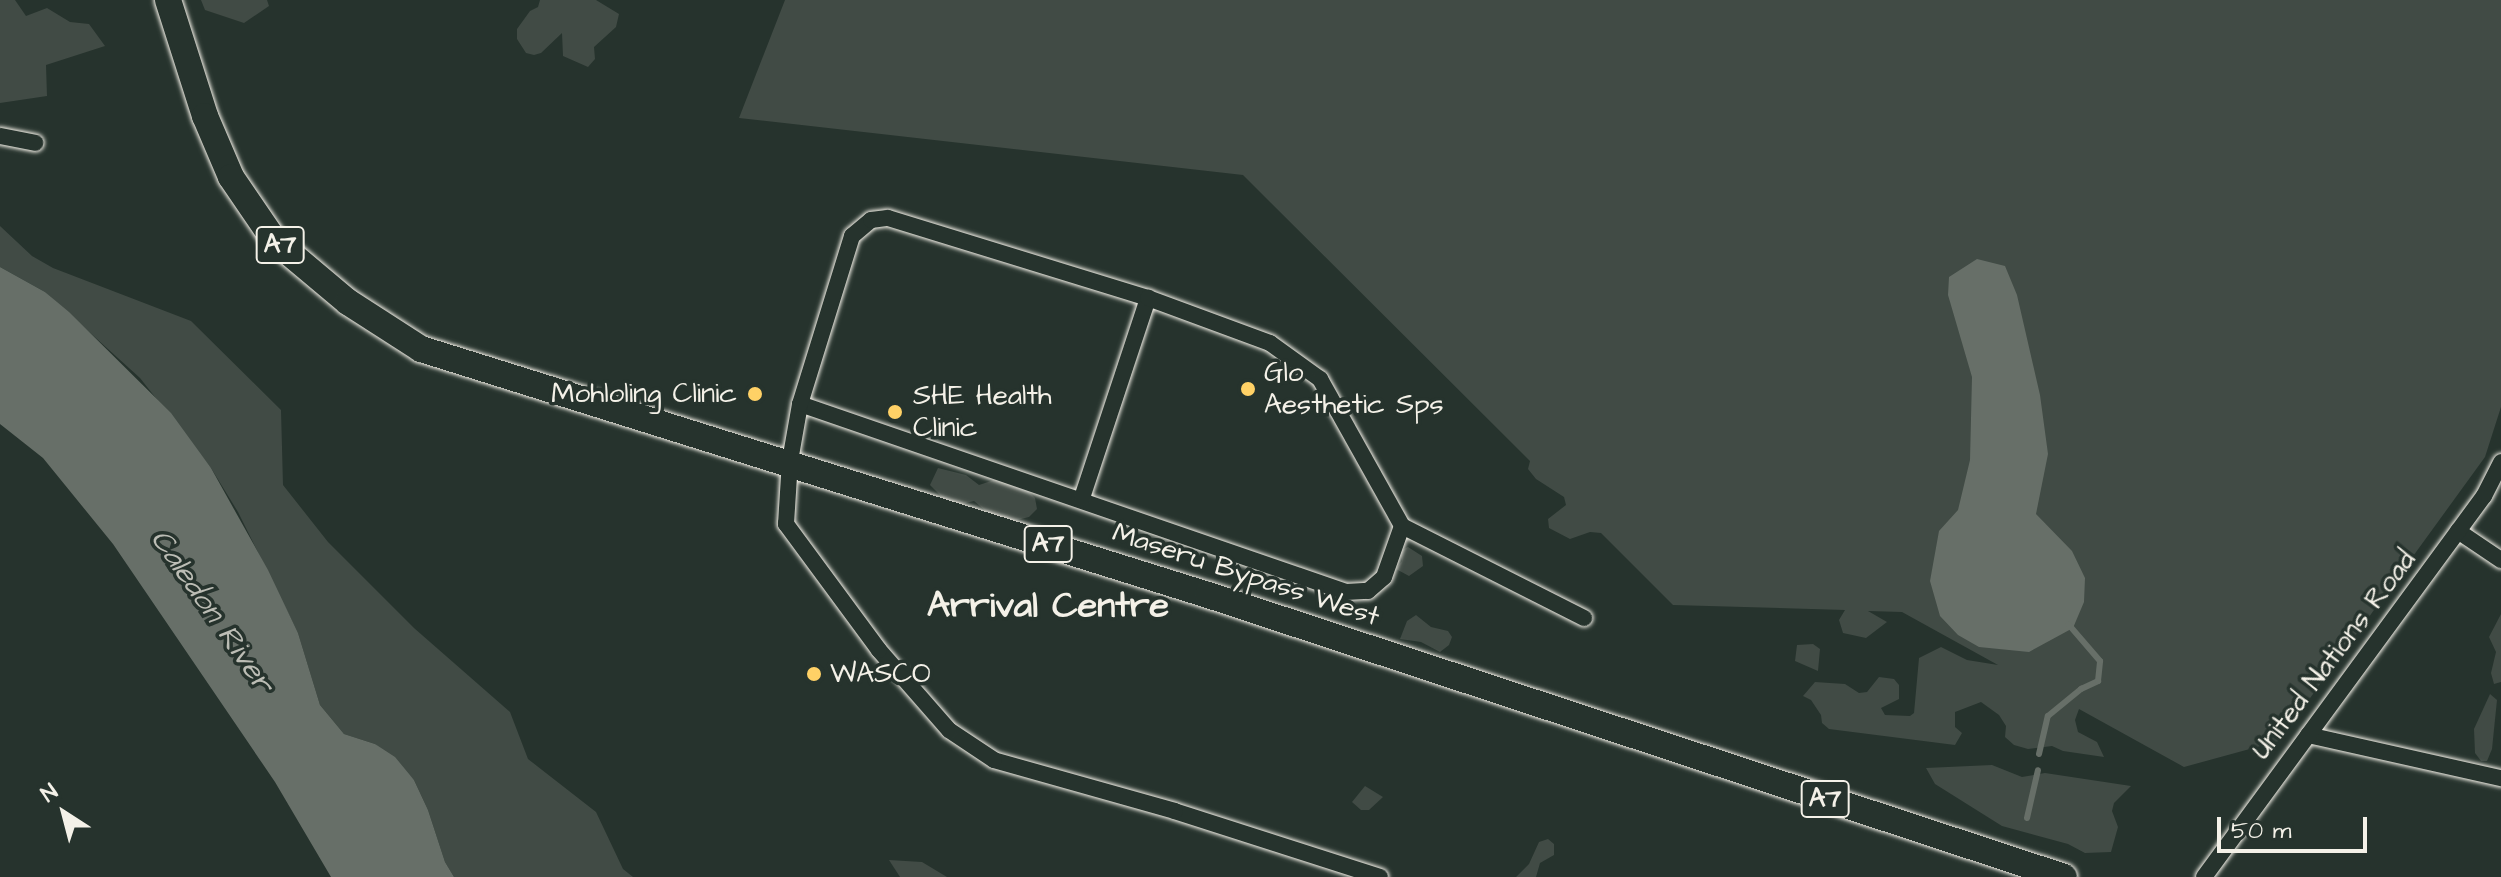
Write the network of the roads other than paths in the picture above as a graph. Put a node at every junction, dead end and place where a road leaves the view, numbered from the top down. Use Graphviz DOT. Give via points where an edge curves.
graph roads {
  1 [pos="168,0"];
  2 [pos="0,136"];
  3 [pos="35,143"];
  4 [pos="1148,298"];
  5 [pos="800,404"];
  6 [pos="790,461"];
  7 [pos="2501,462"];
  8 [pos="1082,498"];
  9 [pos="1402,526"];
  10 [pos="2458,531"];
  11 [pos="2501,560"];
  12 [pos="1584,618"];
  13 [pos="2308,735"];
  14 [pos="2501,778"];
  15 [pos="1380,877"];
  16 [pos="2064,877"];
  17 [pos="2204,877"];
  1 -- 6 [label="main road, Maseru Bypass West / A7" via="205,116 231,177 274,240 348,302 421,349"];
  2 -- 3 [label="street"];
  4 -- 5 [label="street" via="888,218 871,220 852,236"];
  4 -- 8 [label="street"];
  4 -- 9 [label="street" via="1270,343 1320,379"];
  5 -- 6 [label="street"];
  5 -- 8 [label="street"];
  6 -- 15 [label="street" via="786,524 879,650 949,730 994,760"];
  6 -- 16 [label="main road, Maseru Bypass West / A7"];
  7 -- 10 [label="street, United Nations Road"];
  8 -- 9 [label="street" via="1346,592 1368,591 1384,577"];
  9 -- 12 [label="street"];
  10 -- 11 [label="street"];
  10 -- 13 [label="street, United Nations Road"];
  13 -- 14 [label="street"];
  13 -- 17 [label="street, United Nations Road"];
}
